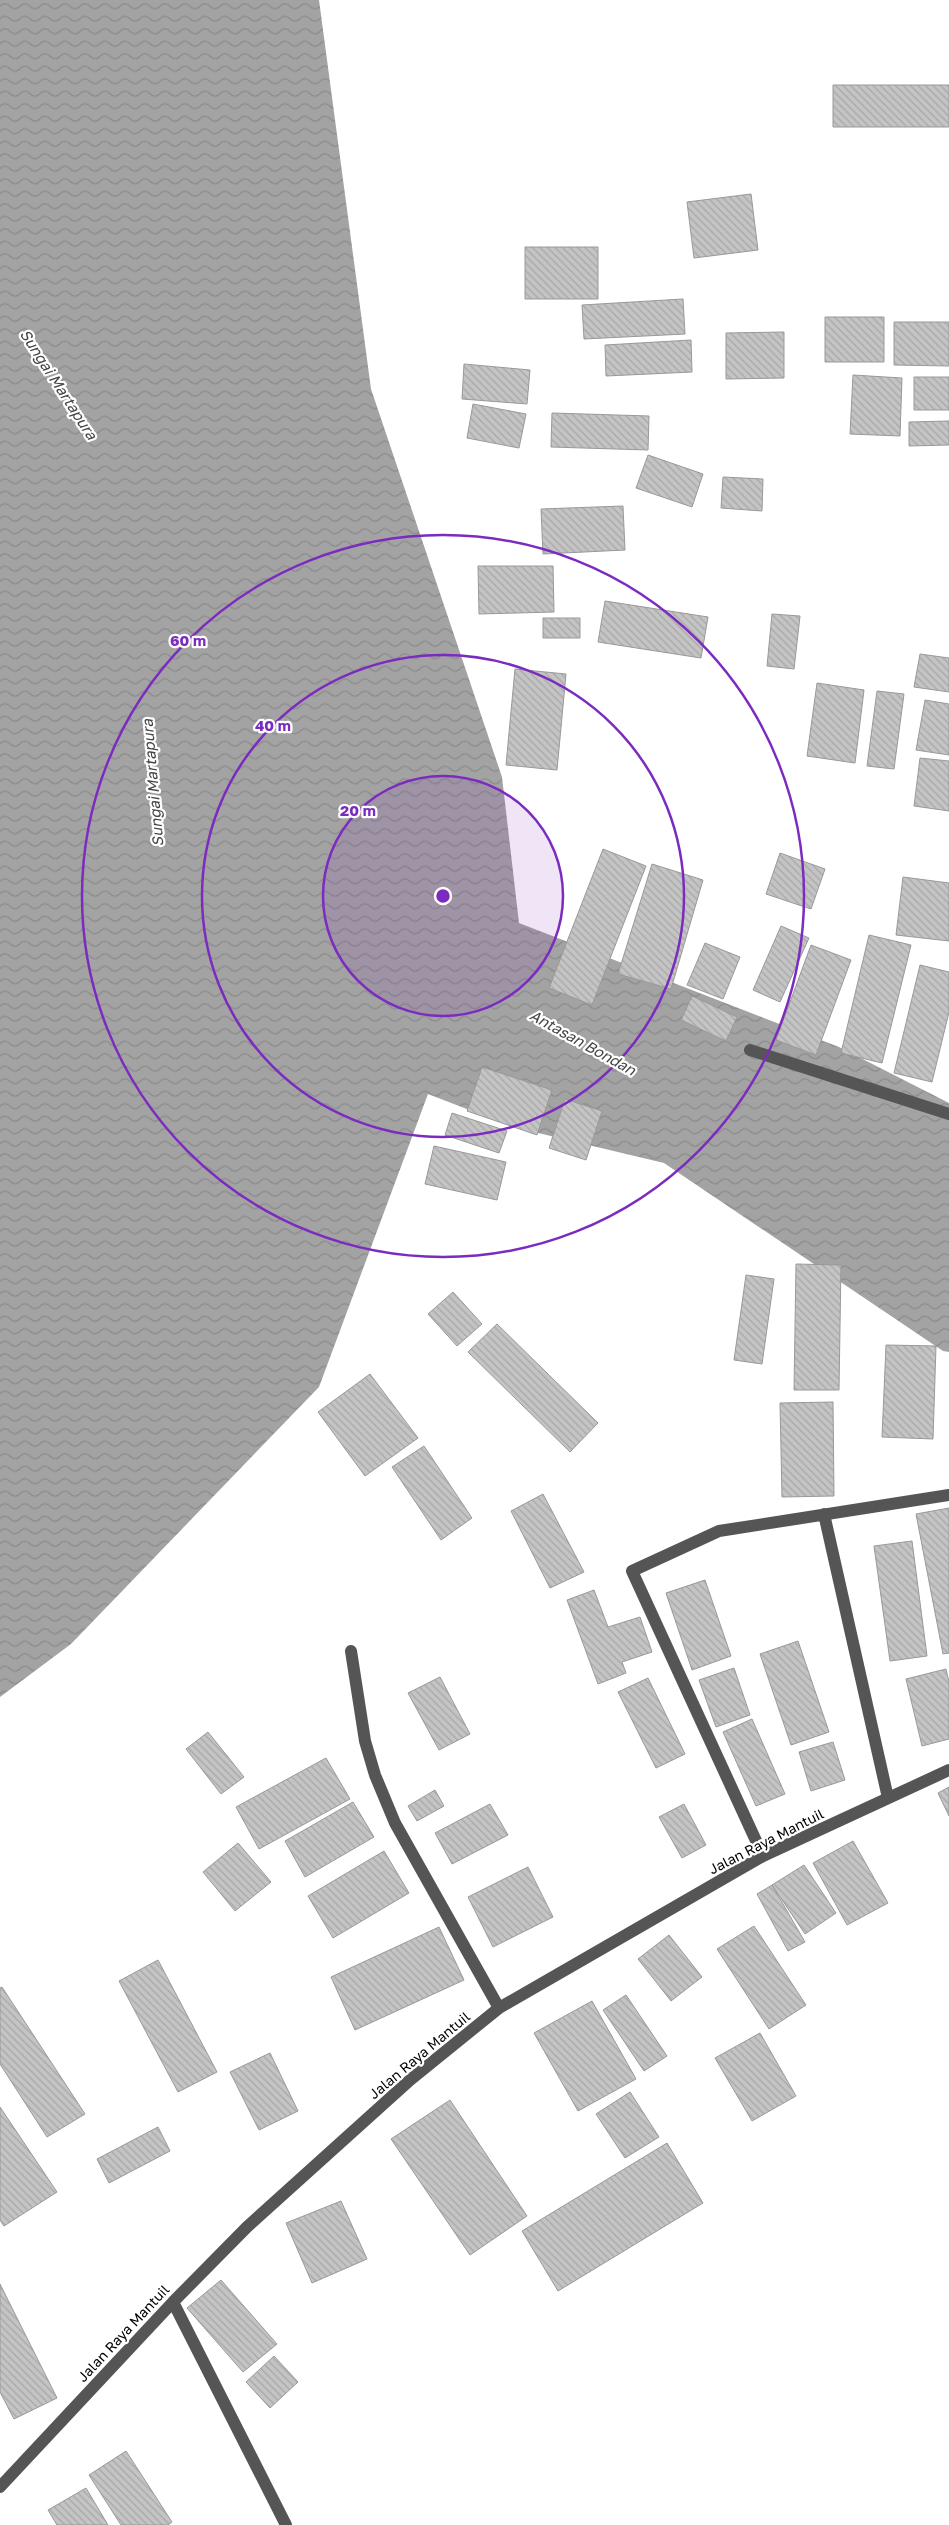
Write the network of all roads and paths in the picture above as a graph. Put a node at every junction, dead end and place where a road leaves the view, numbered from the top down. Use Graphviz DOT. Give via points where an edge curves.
graph roads {
  1 [pos="750,1050"];
  2 [pos="949,1114"];
  3 [pos="949,1494"];
  4 [pos="824,1514"];
  5 [pos="351,1651"];
  6 [pos="949,1770"];
  7 [pos="888,1798"];
  8 [pos="763,1856"];
  9 [pos="499,2008"];
  10 [pos="173,2302"];
  11 [pos="0,2487"];
  12 [pos="286,2525"];
  1 -- 2 [label="street"];
  3 -- 4 [label="street"];
  4 -- 7 [label="street"];
  4 -- 8 [label="street" via="720,1531 632,1571"];
  5 -- 9 [label="street" via="365,1741 375,1775 395,1823"];
  6 -- 7 [label="street, Jalan Raya Mantuil"];
  7 -- 8 [label="street, Jalan Raya Mantuil"];
  8 -- 9 [label="street, Jalan Raya Mantuil"];
  9 -- 10 [label="street, Jalan Raya Mantuil" via="410,2080 247,2227"];
  10 -- 11 [label="street, Jalan Raya Mantuil"];
  10 -- 12 [label="street"];
}
